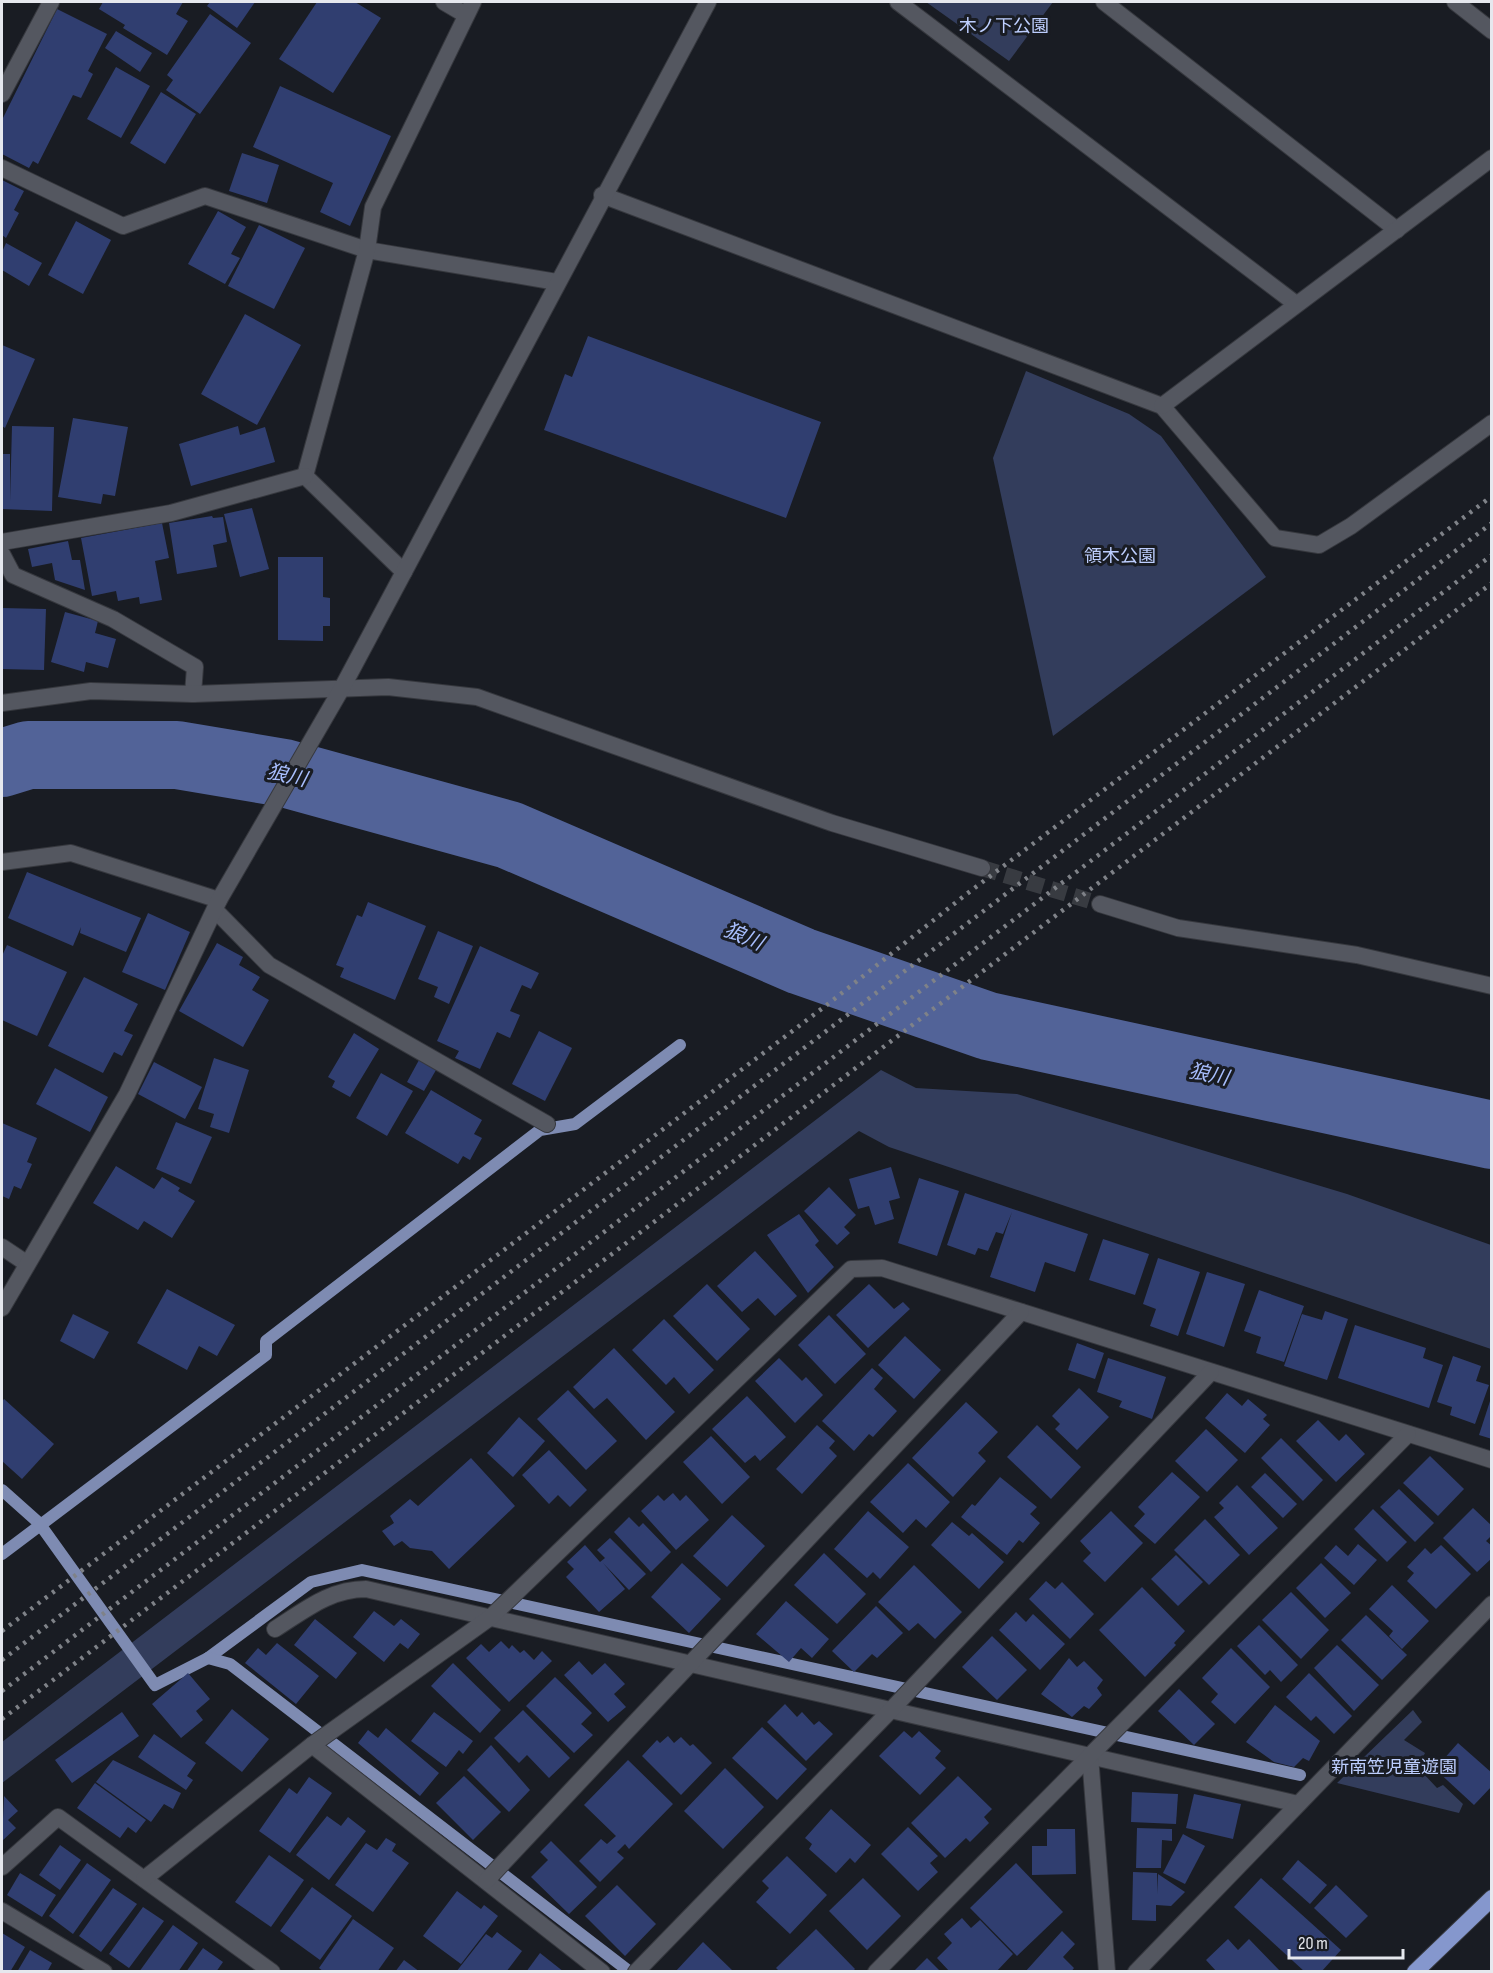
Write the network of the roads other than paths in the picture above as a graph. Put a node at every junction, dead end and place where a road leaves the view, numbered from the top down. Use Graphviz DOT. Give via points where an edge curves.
graph roads {
  1 [pos="51,2"];
  2 [pos="444,2"];
  3 [pos="708,2"];
  4 [pos="898,2"];
  5 [pos="1104,2"];
  6 [pos="1455,2"];
  7 [pos="470,8"];
  8 [pos="1491,30"];
  9 [pos="2,94"];
  10 [pos="1491,158"];
  11 [pos="2,168"];
  12 [pos="602,195"];
  13 [pos="1397,230"];
  14 [pos="367,250"];
  15 [pos="557,282"];
  16 [pos="1296,304"];
  17 [pos="1162,406"];
  18 [pos="1491,423"];
  19 [pos="305,476"];
  20 [pos="2,542"];
  21 [pos="2,554"];
  22 [pos="404,572"];
  23 [pos="342,688"];
  24 [pos="193,694"];
  25 [pos="2,703"];
  26 [pos="2,862"];
  27 [pos="982,868"];
  28 [pos="1100,904"];
  29 [pos="217,905"];
  30 [pos="1491,987"];
  31 [pos="547,1124"];
  32 [pos="2,1247"];
  33 [pos="26,1263"];
  34 [pos="2,1308"];
  35 [pos="1020,1312"];
  36 [pos="1211,1372"];
  37 [pos="1408,1434"];
  38 [pos="1491,1460"];
  39 [pos="1491,1604"];
  40 [pos="491,1617"];
  41 [pos="275,1629"];
  42 [pos="690,1663"];
  43 [pos="891,1710"];
  44 [pos="312,1745"];
  45 [pos="1090,1756"];
  46 [pos="1298,1804"];
  47 [pos="2,1867"];
  48 [pos="144,1879"];
  49 [pos="486,1881"];
  50 [pos="1491,1898"];
  51 [pos="2,1911"];
  52 [pos="104,1971"];
  53 [pos="272,1971"];
  54 [pos="602,1971"];
  55 [pos="636,1971"];
  56 [pos="876,1971"];
  57 [pos="1107,1971"];
  58 [pos="1136,1971"];
  59 [pos="1415,1971"];
  1 -- 9 [label="street"];
  2 -- 7 [label="street"];
  3 -- 12 [label="street"];
  4 -- 16 [label="street"];
  5 -- 13 [label="street"];
  6 -- 8 [label="street"];
  7 -- 14 [label="street" via="373,207"];
  10 -- 13 [label="street"];
  11 -- 14 [label="street" via="123,226 206,196"];
  12 -- 15 [label="street"];
  12 -- 17 [label="street"];
  13 -- 16 [label="street"];
  14 -- 15 [label="street"];
  14 -- 19 [label="street"];
  15 -- 22 [label="street"];
  16 -- 17 [label="street"];
  17 -- 18 [label="street" via="1275,538 1319,545 1351,526"];
  19 -- 20 [label="street" via="171,513"];
  19 -- 22 [label="street"];
  21 -- 24 [label="street" via="14,575 113,619 195,667"];
  22 -- 23 [label="street"];
  23 -- 24 [label="street"];
  23 -- 27 [label="street" via="388,687 477,697 832,823"];
  23 -- 29 [label="street"];
  24 -- 25 [label="street" via="91,690"];
  26 -- 29 [label="street" via="71,853"];
  28 -- 30 [label="street" via="1178,928 1357,955"];
  29 -- 31 [label="street" via="269,965"];
  29 -- 33 [label="street" via="127,1094"];
  32 -- 33 [label="street"];
  33 -- 34 [label="street"];
  35 -- 36 [label="street"];
  35 -- 40 [label="street" via="882,1268 851,1269"];
  35 -- 42 [label="street"];
  36 -- 37 [label="street"];
  36 -- 43 [label="street"];
  37 -- 38 [label="street"];
  37 -- 45 [label="street"];
  39 -- 46 [label="street"];
  40 -- 41 [label="street" via="366,1588 347,1588"];
  40 -- 42 [label="street"];
  40 -- 44 [label="street"];
  42 -- 43 [label="street"];
  42 -- 49 [label="street"];
  43 -- 45 [label="street"];
  43 -- 55 [label="street"];
  44 -- 48 [label="street"];
  44 -- 49 [label="street"];
  45 -- 46 [label="street"];
  45 -- 56 [label="street"];
  45 -- 57 [label="street"];
  46 -- 58 [label="street"];
  47 -- 48 [label="street" via="58,1817"];
  48 -- 53 [label="street"];
  49 -- 54 [label="street"];
  50 -- 59 [label="highway"];
  51 -- 52 [label="street"];
}
